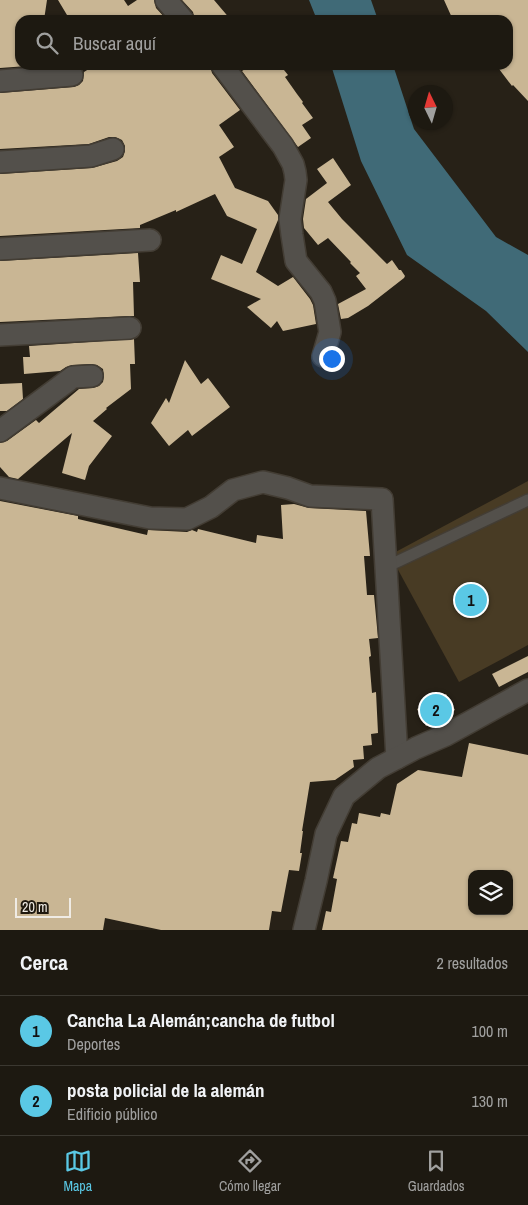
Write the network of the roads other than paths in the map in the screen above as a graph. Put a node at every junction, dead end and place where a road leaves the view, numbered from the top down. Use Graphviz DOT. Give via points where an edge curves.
graph roads {
  1 [pos="166,0"];
  2 [pos="179,15"];
  3 [pos="226,70"];
  4 [pos="72,75"];
  5 [pos="0,81"];
  6 [pos="113,149"];
  7 [pos="0,162"];
  8 [pos="150,240"];
  9 [pos="0,249"];
  10 [pos="130,328"];
  11 [pos="0,335"];
  12 [pos="323,356"];
  13 [pos="92,376"];
  14 [pos="0,432"];
  15 [pos="0,488"];
  16 [pos="528,500"];
  17 [pos="386,567"];
  18 [pos="528,690"];
  19 [pos="397,758"];
  20 [pos="304,930"];
  1 -- 2 [label="street"];
  3 -- 12 [label="street" via="293,164 296,180 290,219 296,261 325,301 330,332"];
  4 -- 5 [label="street"];
  6 -- 7 [label="street" via="91,156"];
  8 -- 9 [label="street"];
  10 -- 11 [label="street"];
  13 -- 14 [label="street" via="74,377"];
  15 -- 17 [label="street" via="150,518 187,519 211,508 233,490 263,482 310,496 382,499"];
  16 -- 17 [label="lane"];
  17 -- 19 [label="street"];
  18 -- 19 [label="street"];
  19 -- 20 [label="street" via="378,768 344,796 326,834"];
}
